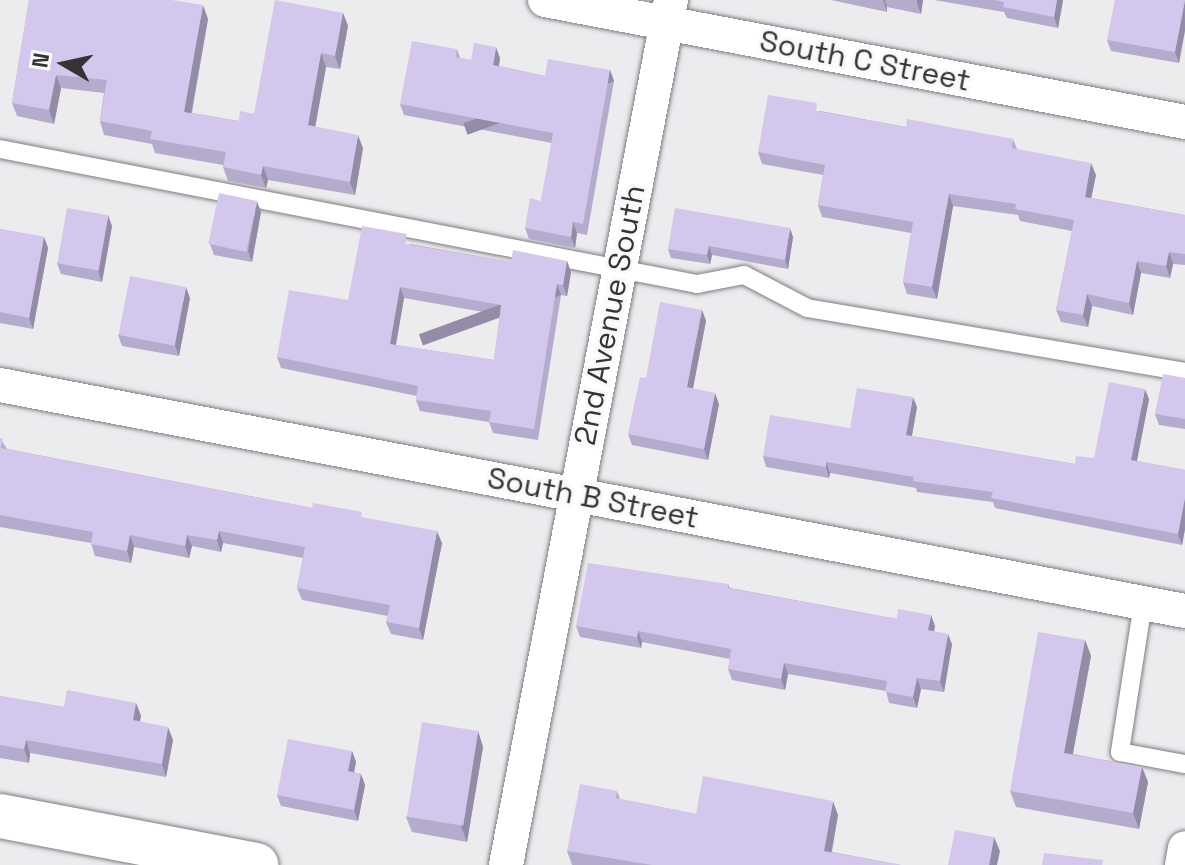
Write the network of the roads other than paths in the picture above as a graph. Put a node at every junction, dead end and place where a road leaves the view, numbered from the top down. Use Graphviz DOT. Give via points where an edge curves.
graph roads {
  1 [pos="545,0"];
  2 [pos="668,12"];
  3 [pos="1185,122"];
  4 [pos="0,149"];
  5 [pos="620,268"];
  6 [pos="1185,372"];
  7 [pos="0,385"];
  8 [pos="576,495"];
  9 [pos="1143,603"];
  10 [pos="1185,611"];
  11 [pos="1185,764"];
  12 [pos="0,816"];
  13 [pos="1185,848"];
  14 [pos="256,865"];
  15 [pos="506,865"];
  16 [pos="1182,865"];
  1 -- 2 [label="street, South C Street"];
  2 -- 3 [label="street, South C Street"];
  2 -- 5 [label="street, 2nd Avenue South"];
  4 -- 5 [label="lane"];
  5 -- 6 [label="lane" via="697,284 744,275 807,308"];
  5 -- 8 [label="street, 2nd Avenue South"];
  7 -- 8 [label="street, South B Street"];
  8 -- 9 [label="street, South B Street"];
  8 -- 15 [label="street, 2nd Avenue South"];
  9 -- 10 [label="street, South B Street"];
  9 -- 11 [label="lane" via="1120,752"];
  12 -- 14 [label="street"];
  13 -- 16 [label="street"];
}
